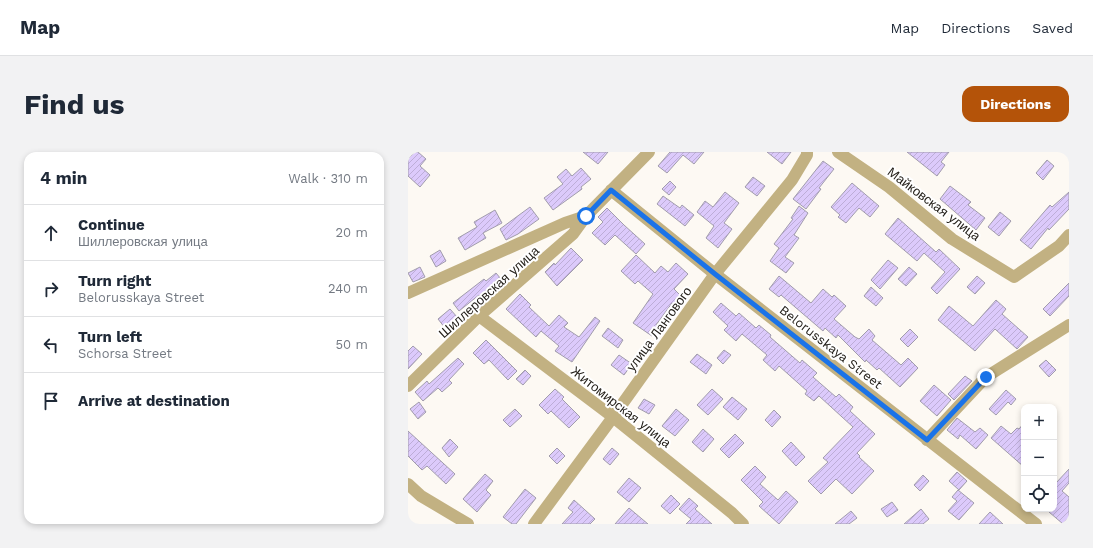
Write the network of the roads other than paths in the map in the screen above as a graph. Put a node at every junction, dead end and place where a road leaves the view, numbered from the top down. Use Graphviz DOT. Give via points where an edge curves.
graph roads {
  1 [pos="649,152"];
  2 [pos="807,152"];
  3 [pos="838,152"];
  4 [pos="611,190"];
  5 [pos="586,216"];
  6 [pos="1069,235"];
  7 [pos="715,274"];
  8 [pos="408,293"];
  9 [pos="479,316"];
  10 [pos="1069,325"];
  11 [pos="408,386"];
  12 [pos="613,417"];
  13 [pos="927,440"];
  14 [pos="408,484"];
  15 [pos="468,524"];
  16 [pos="534,524"];
  17 [pos="743,524"];
  18 [pos="1036,524"];
  1 -- 4 [label="street, Шиллеровская улица"];
  2 -- 7 [label="street, улица Лангового" via="792,180"];
  3 -- 6 [label="street, Майковская улица" via="889,187 952,239 1014,277 1059,246"];
  4 -- 5 [label="street, Шиллеровская улица"];
  4 -- 7 [label="street, Belorusskaya Street"];
  5 -- 8 [label="street, Шиллеровская улица"];
  5 -- 9 [label="street, Шиллеровская улица" via="573,234"];
  7 -- 12 [label="street, улица Лангового"];
  7 -- 13 [label="street, Belorusskaya Street"];
  9 -- 11 [label="street, Шиллеровская улица"];
  9 -- 12 [label="street, Житомирская улица"];
  10 -- 13 [label="street" via="986,377"];
  12 -- 16 [label="street, улица Лангового"];
  12 -- 17 [label="street, Житомирская улица"];
  13 -- 18 [label="street, Belorusskaya Street"];
  14 -- 15 [label="street" via="421,496"];
}
